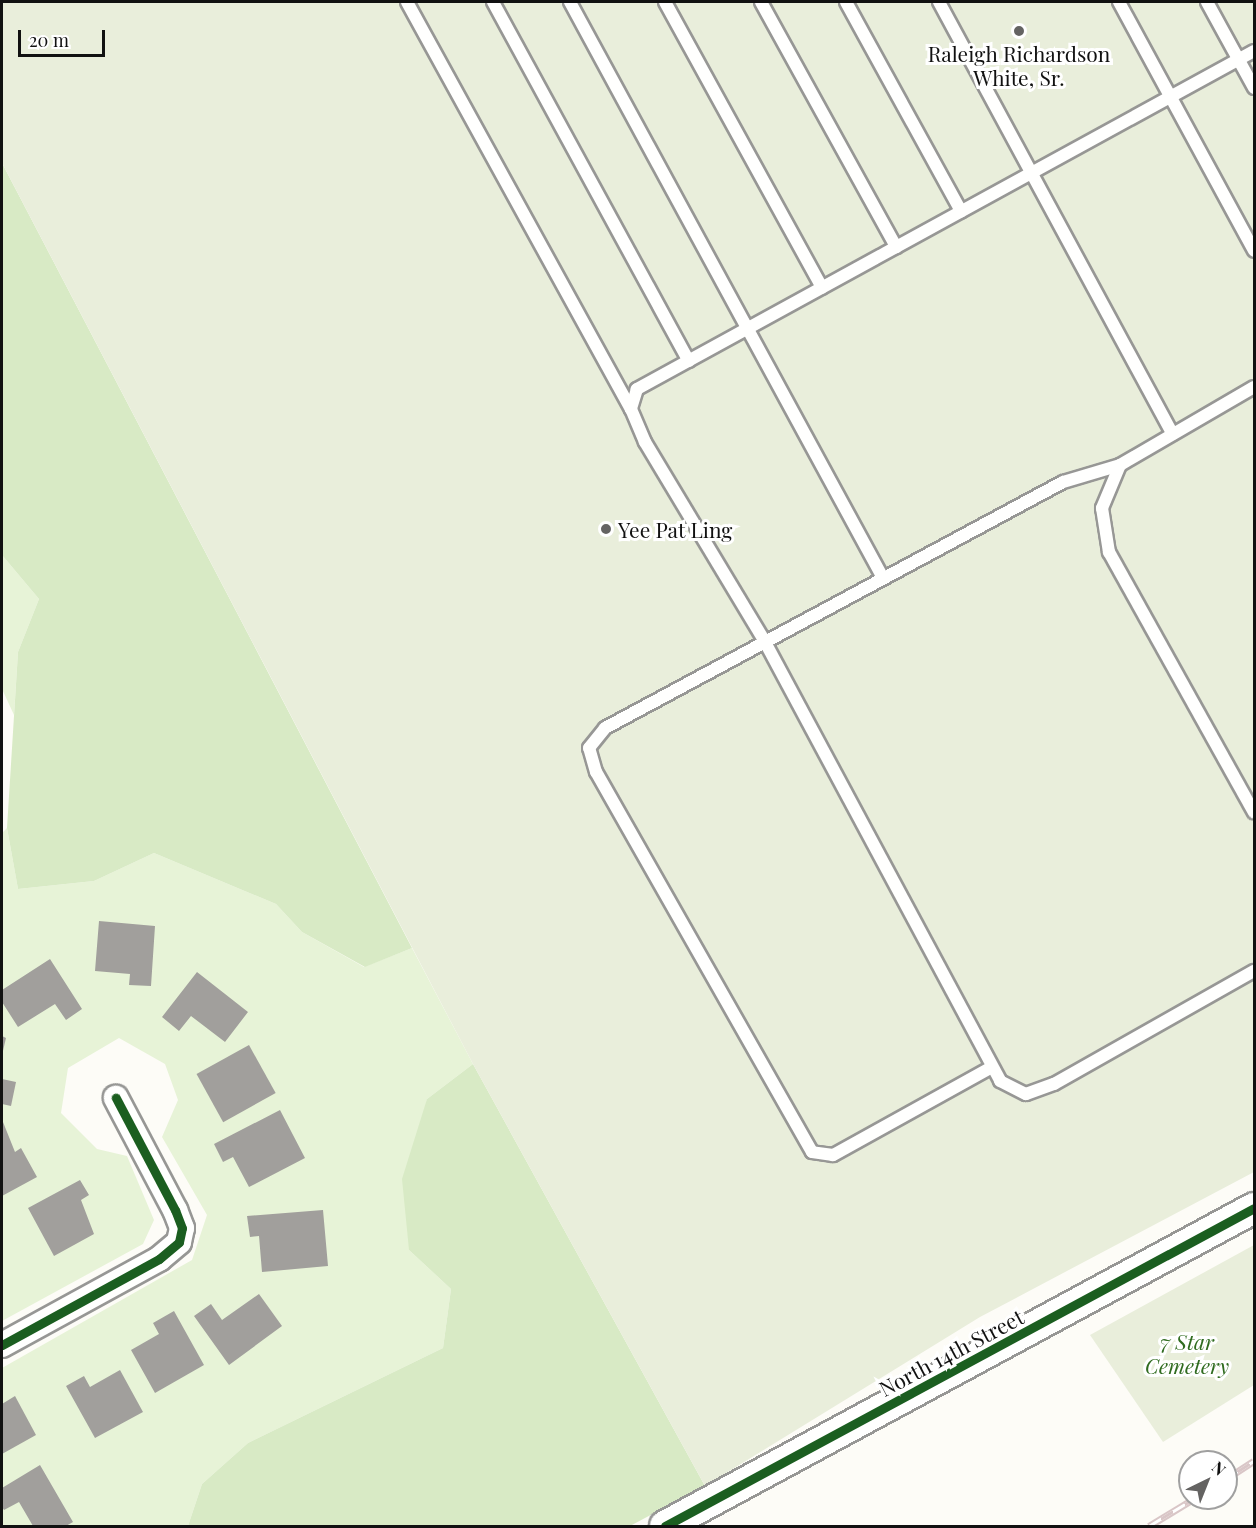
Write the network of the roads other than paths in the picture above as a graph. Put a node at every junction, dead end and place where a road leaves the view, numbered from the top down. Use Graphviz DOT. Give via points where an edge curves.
graph roads {
  1 [pos="407,2"];
  2 [pos="493,2"];
  3 [pos="570,2"];
  4 [pos="665,2"];
  5 [pos="761,2"];
  6 [pos="846,2"];
  7 [pos="939,2"];
  8 [pos="1119,2"];
  9 [pos="1207,2"];
  10 [pos="1254,51"];
  11 [pos="1239,60"];
  12 [pos="1254,88"];
  13 [pos="1171,97"];
  14 [pos="1033,172"];
  15 [pos="961,211"];
  16 [pos="896,247"];
  17 [pos="1254,251"];
  18 [pos="822,288"];
  19 [pos="748,328"];
  20 [pos="689,361"];
  21 [pos="1254,387"];
  22 [pos="631,409"];
  23 [pos="1173,434"];
  24 [pos="1120,465"];
  25 [pos="883,578"];
  26 [pos="765,642"];
  27 [pos="1254,811"];
  28 [pos="1254,971"];
  29 [pos="992,1067"];
  30 [pos="116,1098"];
  31 [pos="1254,1208"];
  32 [pos="2,1344"];
  33 [pos="665,1527"];
  1 -- 22 [label="lane"];
  2 -- 20 [label="lane"];
  3 -- 19 [label="lane"];
  4 -- 18 [label="lane"];
  5 -- 16 [label="lane"];
  6 -- 15 [label="lane"];
  7 -- 14 [label="lane"];
  8 -- 13 [label="lane"];
  9 -- 11 [label="lane"];
  10 -- 11 [label="lane"];
  11 -- 12 [label="lane"];
  11 -- 13 [label="lane"];
  13 -- 14 [label="lane"];
  13 -- 17 [label="lane"];
  14 -- 15 [label="lane"];
  14 -- 23 [label="lane"];
  15 -- 16 [label="lane"];
  16 -- 18 [label="lane"];
  18 -- 19 [label="lane"];
  19 -- 20 [label="lane"];
  19 -- 25 [label="lane"];
  20 -- 22 [label="lane" via="637,389"];
  21 -- 23 [label="lane"];
  22 -- 26 [label="lane" via="645,442"];
  23 -- 24 [label="lane"];
  24 -- 25 [label="lane" via="1063,482"];
  24 -- 27 [label="lane" via="1101,508 1109,552"];
  25 -- 26 [label="lane"];
  26 -- 29 [label="lane"];
  26 -- 29 [label="lane" via="605,728 588,747 596,772 812,1152 833,1155"];
  28 -- 29 [label="lane" via="1054,1084 1026,1094 1000,1081"];
  30 -- 32 [label="street" via="175,1210 182,1228 179,1242 159,1259"];
  31 -- 33 [label="street, North 14th Street"];
}
